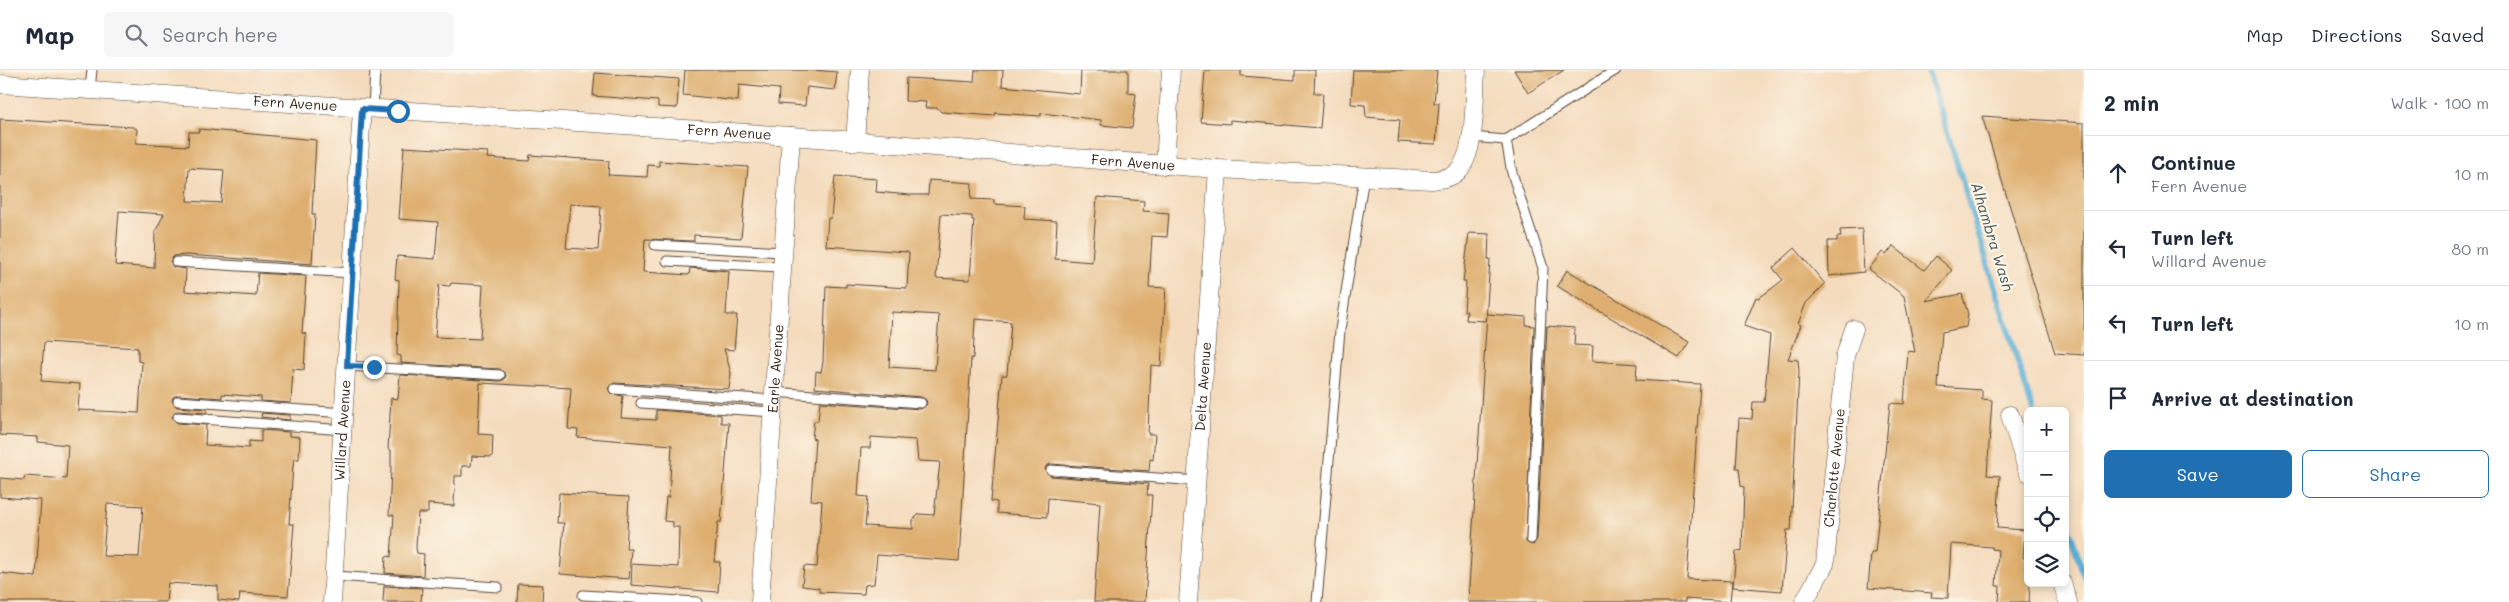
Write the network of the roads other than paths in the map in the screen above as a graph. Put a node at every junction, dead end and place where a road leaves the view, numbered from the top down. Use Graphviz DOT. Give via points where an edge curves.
graph roads {
  1 [pos="92,70"];
  2 [pos="375,70"];
  3 [pos="860,70"];
  4 [pos="1171,70"];
  5 [pos="1476,70"];
  6 [pos="1616,70"];
  7 [pos="0,84"];
  8 [pos="90,89"];
  9 [pos="368,109"];
  10 [pos="791,136"];
  11 [pos="1471,137"];
  12 [pos="1506,140"];
  13 [pos="855,142"];
  14 [pos="1165,165"];
  15 [pos="1218,169"];
  16 [pos="1364,176"];
  17 [pos="654,244"];
  18 [pos="781,260"];
  19 [pos="668,261"];
  20 [pos="176,262"];
  21 [pos="352,273"];
  22 [pos="1854,329"];
  23 [pos="347,366"];
  24 [pos="500,375"];
  25 [pos="614,389"];
  26 [pos="178,401"];
  27 [pos="773,402"];
  28 [pos="641,403"];
  29 [pos="921,403"];
  30 [pos="2010,415"];
  31 [pos="178,417"];
  32 [pos="344,421"];
  33 [pos="2024,459"];
  34 [pos="1051,470"];
  35 [pos="1197,482"];
  36 [pos="1531,539"];
  37 [pos="334,576"];
  38 [pos="498,587"];
  39 [pos="2063,587"];
  40 [pos="583,595"];
  41 [pos="332,602"];
  42 [pos="697,602"];
  43 [pos="760,602"];
  44 [pos="1188,602"];
  45 [pos="1317,602"];
  46 [pos="1804,602"];
  47 [pos="2068,602"];
  1 -- 8 [label="lane"];
  2 -- 9 [label="lane"];
  3 -- 13 [label="street"];
  4 -- 14 [label="street"];
  5 -- 11 [label="street"];
  6 -- 12 [label="lane"];
  7 -- 8 [label="street, Fern Avenue"];
  8 -- 9 [label="street, Fern Avenue"];
  9 -- 10 [label="street, Fern Avenue"];
  9 -- 21 [label="street, Willard Avenue"];
  10 -- 13 [label="street, Fern Avenue"];
  10 -- 18 [label="street, Earle Avenue"];
  11 -- 12 [label="lane"];
  11 -- 16 [label="street, Fern Avenue" via="1465,159 1458,171 1448,177 1432,180"];
  12 -- 36 [label="lane" via="1512,173 1543,268"];
  13 -- 14 [label="street, Fern Avenue"];
  14 -- 15 [label="street, Fern Avenue"];
  15 -- 16 [label="street, Fern Avenue"];
  15 -- 35 [label="street, Delta Avenue"];
  16 -- 45 [label="lane" via="1340,330"];
  17 -- 18 [label="lane"];
  18 -- 19 [label="lane"];
  18 -- 27 [label="street, Earle Avenue"];
  20 -- 21 [label="lane"];
  21 -- 23 [label="street, Willard Avenue"];
  22 -- 46 [label="street, Charlotte Avenue" via="1845,356 1825,564"];
  23 -- 24 [label="lane"];
  23 -- 32 [label="street, Willard Avenue"];
  25 -- 27 [label="lane"];
  26 -- 32 [label="lane"];
  27 -- 28 [label="lane"];
  27 -- 29 [label="lane"];
  27 -- 43 [label="street, Earle Avenue"];
  30 -- 33 [label="street"];
  31 -- 32 [label="lane"];
  32 -- 37 [label="street, Willard Avenue"];
  34 -- 35 [label="lane"];
  35 -- 44 [label="street, Delta Avenue"];
  37 -- 38 [label="lane"];
  37 -- 41 [label="street, Willard Avenue"];
  39 -- 47 [label="street"];
  40 -- 42 [label="lane"];
}
